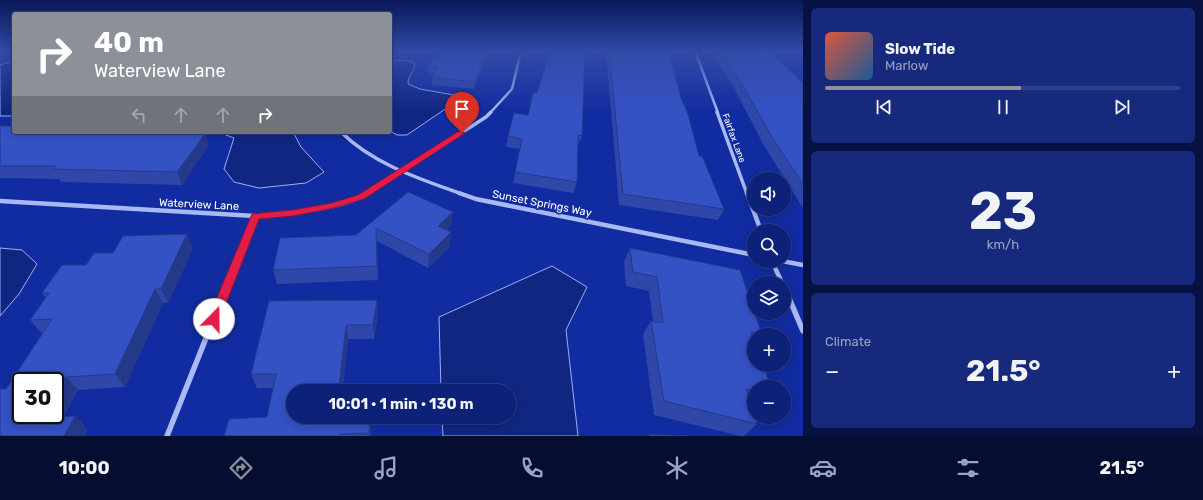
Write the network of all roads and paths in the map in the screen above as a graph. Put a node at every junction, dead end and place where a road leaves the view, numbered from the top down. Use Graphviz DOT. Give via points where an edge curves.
graph roads {
  1 [pos="516,71"];
  2 [pos="702,71"];
  3 [pos="343,134"];
  4 [pos="402,172"];
  5 [pos="0,201"];
  6 [pos="255,216"];
  7 [pos="758,224"];
  8 [pos="747,254"];
  9 [pos="791,263"];
  10 [pos="803,265"];
  11 [pos="791,304"];
  12 [pos="803,331"];
  13 [pos="167,436"];
  1 -- 4 [label="street, Waterview Lane" via="512,88 486,117"];
  2 -- 7 [label="street, Fairfax Lane"];
  3 -- 4 [label="street, Sunset Springs Way" via="352,143"];
  4 -- 6 [label="street, Waterview Lane" via="361,197 293,213"];
  4 -- 8 [label="street, Sunset Springs Way" via="476,199"];
  5 -- 6 [label="street, Waterview Lane"];
  6 -- 13 [label="street"];
  9 -- 10 [label="street"];
  11 -- 12 [label="street"];
}
